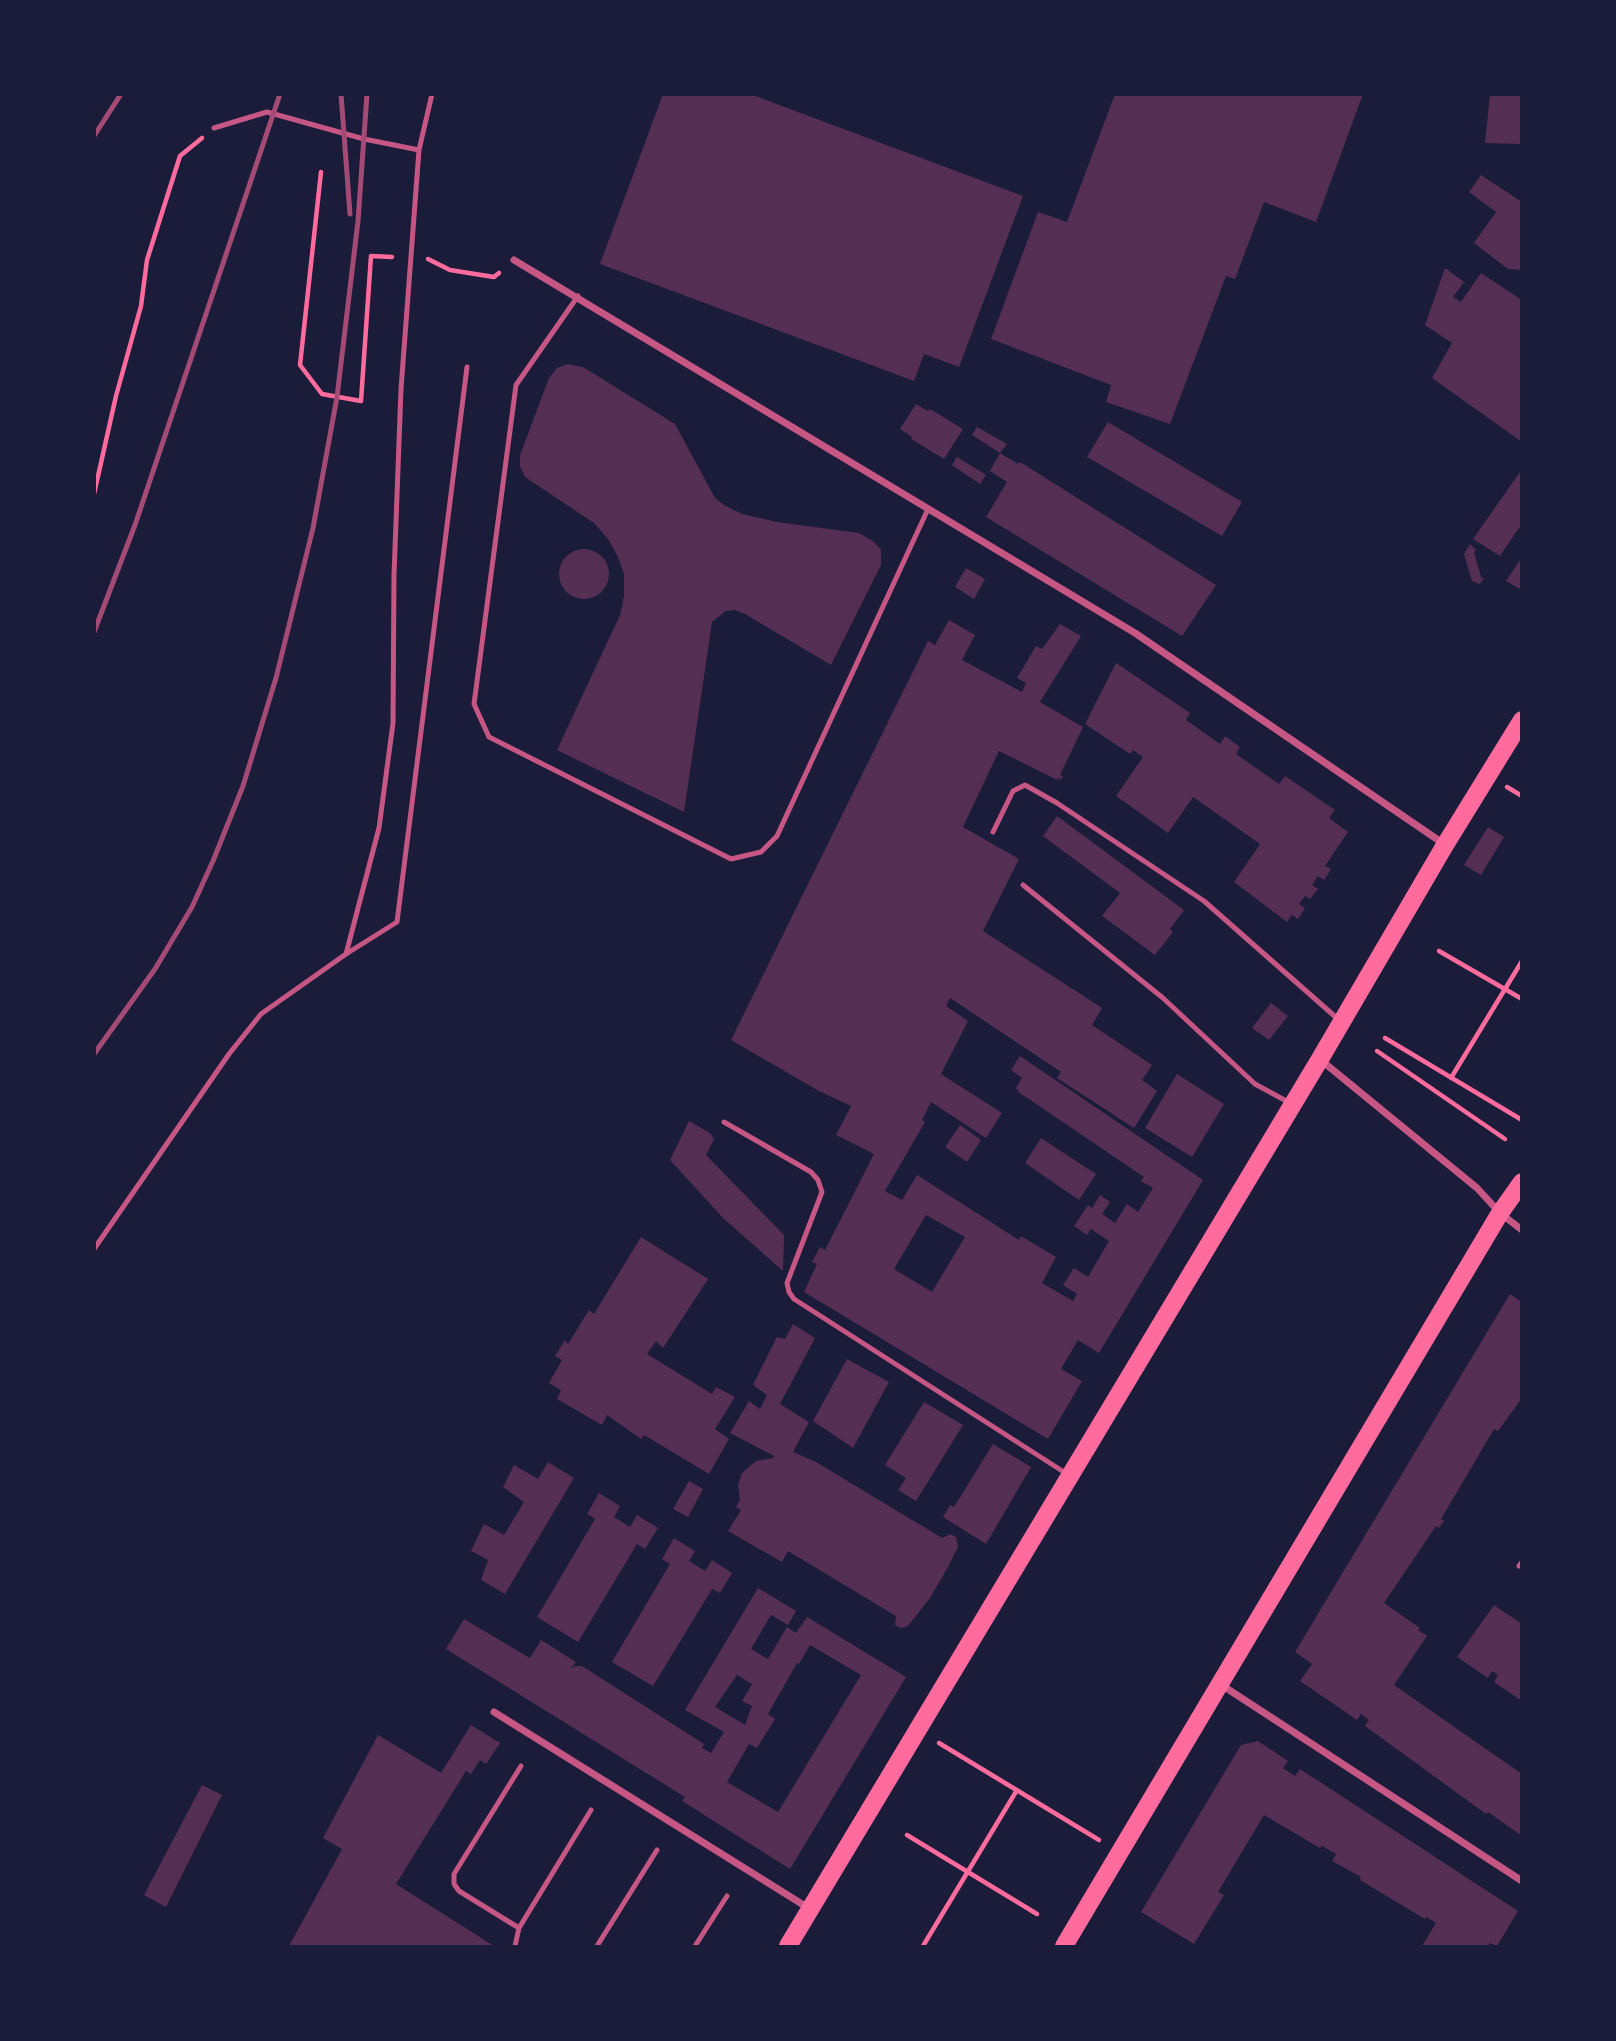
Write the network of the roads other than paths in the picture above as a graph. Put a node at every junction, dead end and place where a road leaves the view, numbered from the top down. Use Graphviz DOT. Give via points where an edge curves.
graph roads {
  1 [pos="432,94"];
  2 [pos="214,128"];
  3 [pos="419,150"];
  4 [pos="514,260"];
  5 [pos="578,296"];
  6 [pos="467,367"];
  7 [pos="928,509"];
  8 [pos="1521,720"];
  9 [pos="993,832"];
  10 [pos="1445,845"];
  11 [pos="1023,885"];
  12 [pos="346,954"];
  13 [pos="1341,1022"];
  14 [pos="1320,1059"];
  15 [pos="1292,1105"];
  16 [pos="724,1122"];
  17 [pos="1521,1182"];
  18 [pos="1500,1213"];
  19 [pos="1521,1230"];
  20 [pos="94,1249"];
  21 [pos="1070,1475"];
  22 [pos="1220,1684"];
  23 [pos="494,1712"];
  24 [pos="521,1766"];
  25 [pos="591,1810"];
  26 [pos="657,1850"];
  27 [pos="1521,1881"];
  28 [pos="727,1896"];
  29 [pos="810,1909"];
  30 [pos="519,1928"];
  31 [pos="515,1947"];
  32 [pos="597,1947"];
  33 [pos="695,1947"];
  34 [pos="788,1947"];
  35 [pos="1064,1947"];
  1 -- 3 [label="lane"];
  2 -- 3 [label="lane" via="267,112"];
  3 -- 12 [label="lane" via="401,389 393,723 379,828"];
  4 -- 5 [label="street"];
  5 -- 7 [label="street"];
  5 -- 7 [label="lane" via="516,384 474,704 489,737 731,859 761,852 777,836"];
  6 -- 12 [label="lane" via="397,922"];
  7 -- 10 [label="street" via="1135,634"];
  8 -- 10 [label="main road"];
  9 -- 13 [label="lane" via="1013,791 1025,785 1204,901"];
  10 -- 13 [label="main road"];
  11 -- 15 [label="lane" via="1163,998 1255,1084"];
  12 -- 20 [label="lane" via="261,1014"];
  13 -- 14 [label="main road"];
  14 -- 15 [label="main road"];
  14 -- 18 [label="street" via="1477,1188"];
  15 -- 21 [label="main road"];
  16 -- 21 [label="lane" via="818,1180 821,1192 787,1283 793,1299"];
  17 -- 18 [label="main road"];
  18 -- 19 [label="street"];
  18 -- 22 [label="main road"];
  21 -- 29 [label="main road"];
  22 -- 27 [label="street"];
  22 -- 35 [label="main road"];
  23 -- 29 [label="street"];
  24 -- 30 [label="lane" via="454,1874 459,1891"];
  25 -- 30 [label="lane"];
  26 -- 32 [label="lane"];
  28 -- 33 [label="lane"];
  29 -- 34 [label="main road"];
  30 -- 31 [label="lane"];
}
